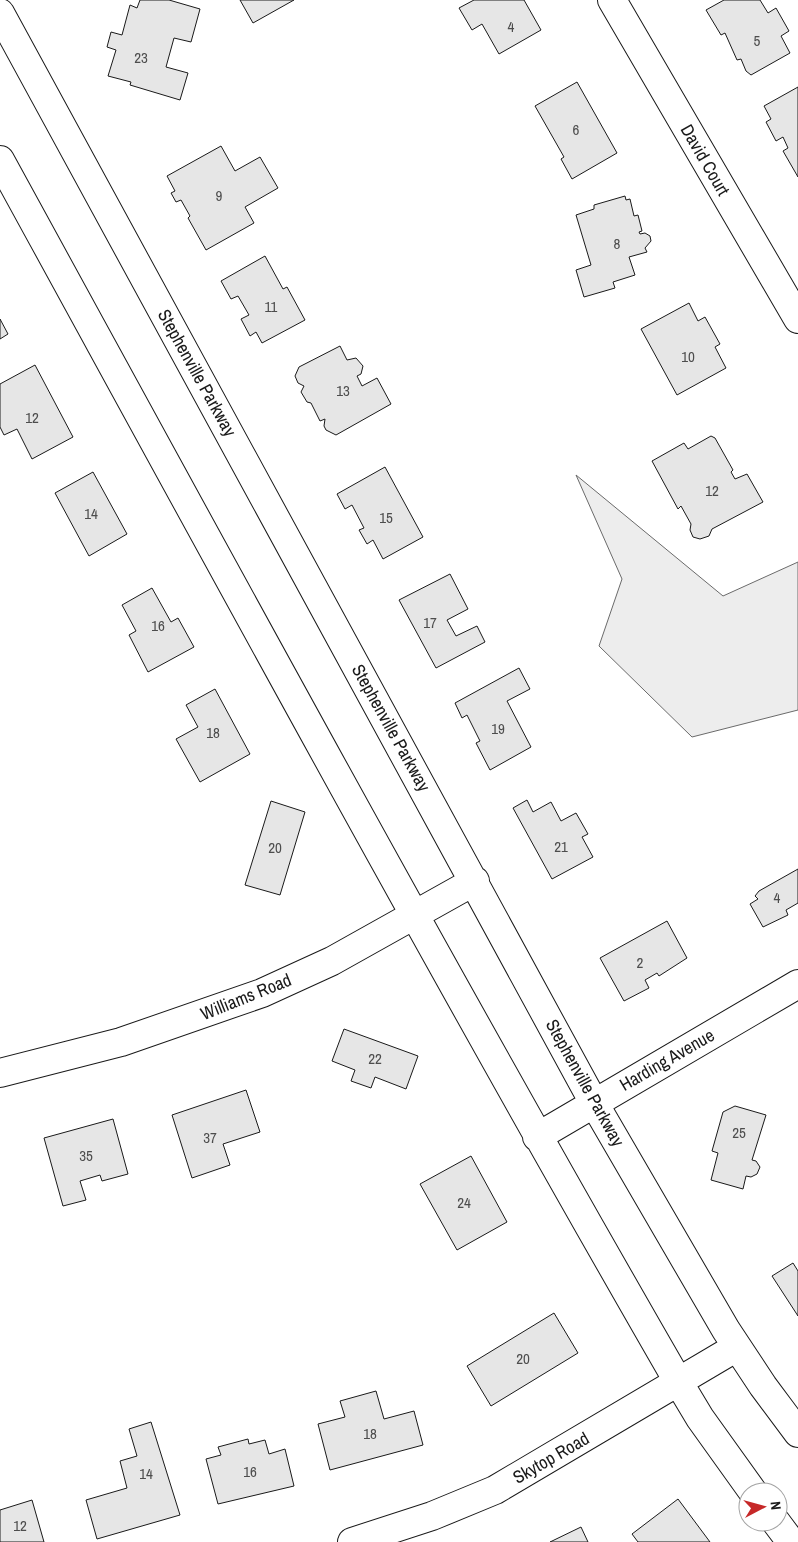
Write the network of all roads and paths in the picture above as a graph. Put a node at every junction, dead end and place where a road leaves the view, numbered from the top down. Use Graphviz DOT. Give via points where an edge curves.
graph roads {
  1 [pos="612,0"];
  2 [pos="0,13"];
  3 [pos="0,160"];
  4 [pos="798,319"];
  5 [pos="475,881"];
  6 [pos="412,914"];
  7 [pos="798,984"];
  8 [pos="0,1073"];
  9 [pos="594,1103"];
  10 [pos="537,1137"];
  11 [pos="737,1347"];
  12 [pos="678,1383"];
  13 [pos="798,1433"];
  14 [pos="746,1482"];
  15 [pos="352,1542"];
  1 -- 4 [label="street, David Court"];
  2 -- 5 [label="street, Stephenville Parkway"];
  3 -- 6 [label="street"];
  5 -- 6 [label="street, Williams Road"];
  5 -- 9 [label="street, Stephenville Parkway"];
  6 -- 8 [label="street, Williams Road" via="332,961 262,993 121,1042"];
  6 -- 10 [label="street"];
  7 -- 9 [label="street, Harding Avenue"];
  9 -- 10 [label="street, Harding Avenue"];
  9 -- 11 [label="street, Stephenville Parkway"];
  10 -- 12 [label="street"];
  11 -- 12 [label="street, Skytop Road"];
  11 -- 13 [label="street, Stephenville Parkway"];
  12 -- 14 [label="street"];
  12 -- 15 [label="street, Skytop Road" via="494,1490 432,1516"];
}
